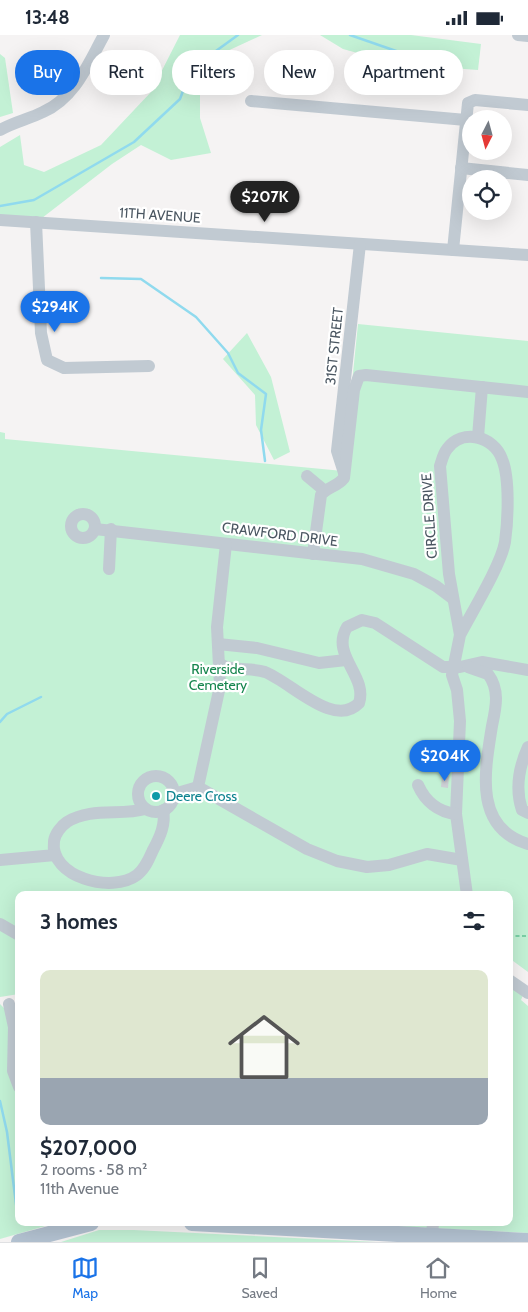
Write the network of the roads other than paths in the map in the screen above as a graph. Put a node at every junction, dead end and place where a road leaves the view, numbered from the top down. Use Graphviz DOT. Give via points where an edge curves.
graph roads {
  1 [pos="104,35"];
  2 [pos="111,35"];
  3 [pos="518,35"];
  4 [pos="528,36"];
  5 [pos="251,101"];
  6 [pos="528,105"];
  7 [pos="468,110"];
  8 [pos="462,120"];
  9 [pos="0,130"];
  10 [pos="462,158"];
  11 [pos="461,168"];
  12 [pos="528,175"];
  13 [pos="0,220"];
  14 [pos="36,222"];
  15 [pos="360,244"];
  16 [pos="453,250"];
  17 [pos="528,255"];
  18 [pos="149,366"];
  19 [pos="482,387"];
  20 [pos="528,392"];
  21 [pos="478,437"];
  22 [pos="345,474"];
  23 [pos="307,476"];
  24 [pos="325,491"];
  25 [pos="95,529"];
  26 [pos="111,529"];
  27 [pos="226,544"];
  28 [pos="313,554"];
  29 [pos="109,569"];
  30 [pos="452,598"];
  31 [pos="460,635"];
  32 [pos="218,645"];
  33 [pos="346,660"];
  34 [pos="220,664"];
  35 [pos="457,667"];
  36 [pos="238,668"];
  37 [pos="528,670"];
  38 [pos="219,694"];
  39 [pos="528,747"];
  40 [pos="418,785"];
  41 [pos="198,787"];
  42 [pos="174,794"];
  43 [pos="145,809"];
  44 [pos="163,810"];
  45 [pos="528,813"];
  46 [pos="456,814"];
  47 [pos="528,844"];
  48 [pos="55,855"];
  49 [pos="0,860"];
  50 [pos="462,860"];
  51 [pos="466,891"];
  52 [pos="0,924"];
  53 [pos="15,933"];
  54 [pos="513,984"];
  55 [pos="528,993"];
  56 [pos="10,1003"];
  57 [pos="15,1076"];
  58 [pos="65,1226"];
  59 [pos="284,1226"];
  60 [pos="432,1229"];
  61 [pos="332,1236"];
  62 [pos="528,1241"];
  63 [pos="19,1242"];
  1 -- 2 [label="street"];
  1 -- 9 [label="street" via="73,90 62,101"];
  3 -- 4 [label="street"];
  5 -- 8 [label="street"];
  6 -- 7 [label="street" via="470,101"];
  10 -- 11 [label="street"];
  11 -- 12 [label="street"];
  11 -- 16 [label="street"];
  13 -- 14 [label="street, 11TH AVENUE"];
  14 -- 15 [label="street, 11TH AVENUE"];
  14 -- 18 [label="street" via="41,333 47,361 64,367"];
  15 -- 16 [label="street, 11TH AVENUE"];
  15 -- 22 [label="street, 31ST STREET" via="337,451"];
  16 -- 17 [label="street, 11TH AVENUE"];
  19 -- 20 [label="street"];
  19 -- 21 [label="street"];
  19 -- 22 [label="street" via="359,376 354,390"];
  21 -- 30 [label="street, CIRCLE DRIVE" via="459,439 452,444 440,466 442,519"];
  21 -- 31 [label="street" via="495,447 503,460 508,511 503,551"];
  22 -- 24 [label="street" via="338,485"];
  23 -- 24 [label="street"];
  24 -- 28 [label="street" via="321,495"];
  25 -- 26 [label="street, CRAWFORD DRIVE"];
  26 -- 27 [label="street, CRAWFORD DRIVE"];
  26 -- 29 [label="street"];
  27 -- 28 [label="street, CRAWFORD DRIVE"];
  27 -- 32 [label="street" via="217,616"];
  28 -- 30 [label="street, CRAWFORD DRIVE" via="362,559 402,569"];
  30 -- 31 [label="street, CIRCLE DRIVE"];
  31 -- 35 [label="street"];
  32 -- 33 [label="street" via="257,648 319,663"];
  32 -- 34 [label="street"];
  33 -- 35 [label="street" via="342,645 344,631 362,620 374,623 443,667"];
  33 -- 36 [label="street" via="357,681 360,697 354,708 343,712 322,707 264,671"];
  34 -- 36 [label="street"];
  34 -- 38 [label="street"];
  35 -- 37 [label="street" via="482,662"];
  35 -- 46 [label="street" via="460,721"];
  35 -- 47 [label="street" via="483,670 495,686 487,803 492,820 498,827 506,835"];
  36 -- 38 [label="street" via="224,679"];
  38 -- 41 [label="street"];
  39 -- 45 [label="street" via="517,791 522,810"];
  40 -- 46 [label="street" via="429,803"];
  41 -- 42 [label="street"];
  41 -- 50 [label="street" via="307,849 337,861 367,867 427,855"];
  42 -- 43 [label="street" via="169,781 157,775 150,776 137,792"];
  42 -- 44 [label="street" via="171,804"];
  43 -- 44 [label="street"];
  43 -- 48 [label="street" via="100,813 66,823 54,838"];
  44 -- 48 [label="street" via="164,824 159,838 145,867 131,879 103,882 85,879 59,863"];
  46 -- 50 [label="street"];
  48 -- 49 [label="street"];
  50 -- 51 [label="street"];
  52 -- 53 [label="street"];
  54 -- 55 [label="street"];
  56 -- 57 [label="street"];
  58 -- 63 [label="main road"];
  59 -- 61 [label="main road"];
  60 -- 61 [label="main road"];
  60 -- 62 [label="main road"];
}
